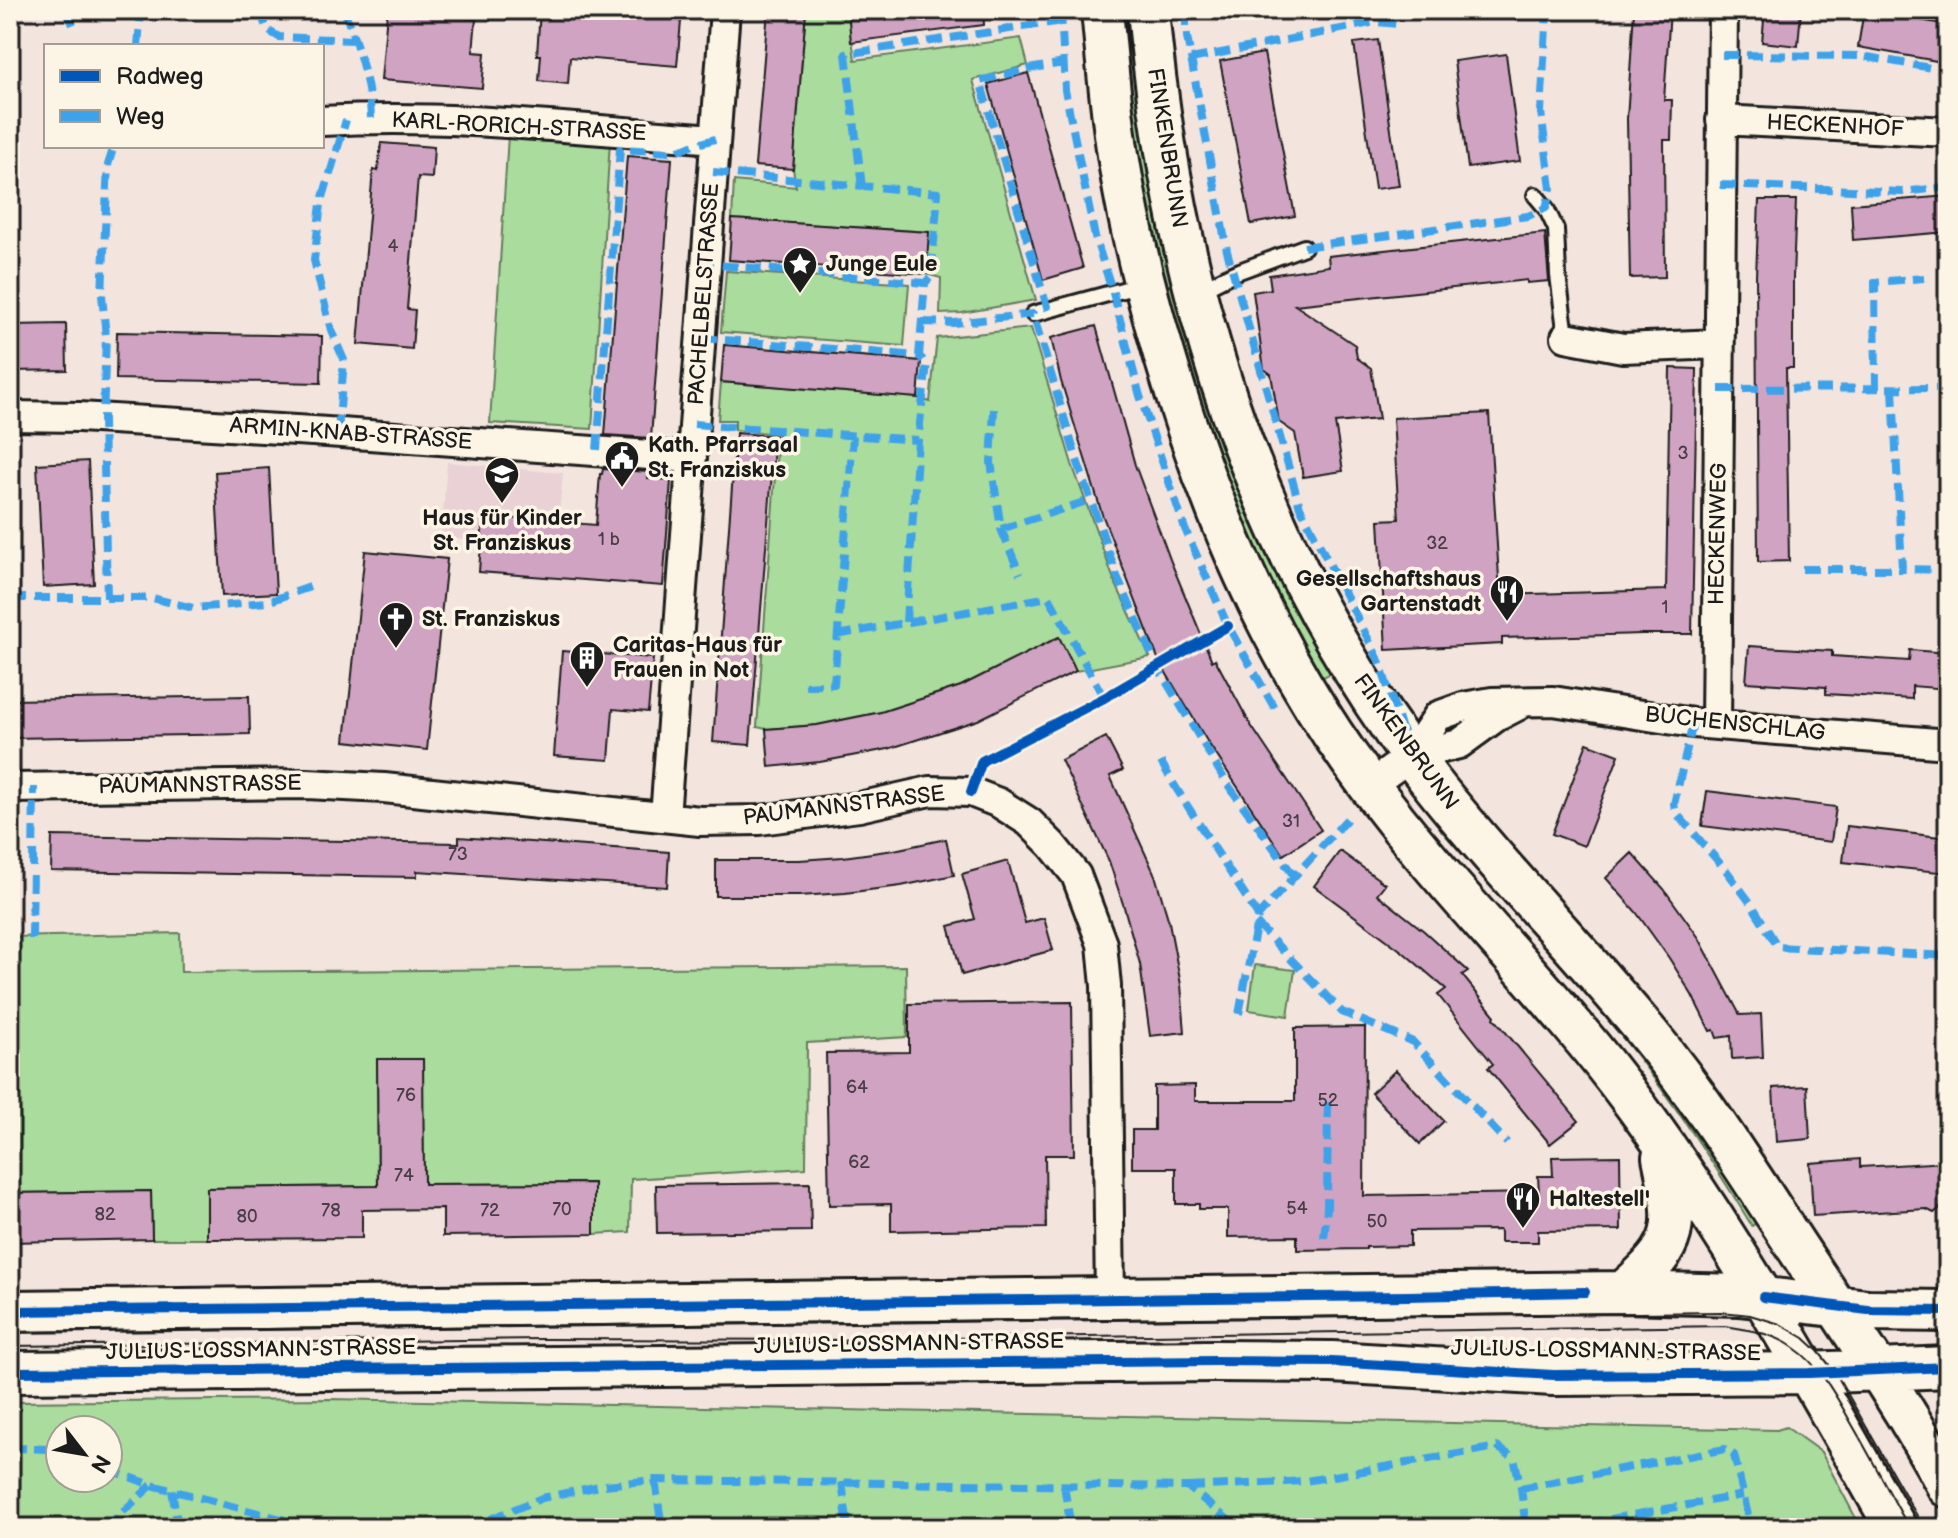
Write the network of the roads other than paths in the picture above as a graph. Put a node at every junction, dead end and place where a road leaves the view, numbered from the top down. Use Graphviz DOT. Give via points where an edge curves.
graph roads {
  1 [pos="725,10"];
  2 [pos="1102,10"];
  3 [pos="1148,10"];
  4 [pos="1723,10"];
  5 [pos="1721,120"];
  6 [pos="324,121"];
  7 [pos="1948,132"];
  8 [pos="715,139"];
  9 [pos="1535,195"];
  10 [pos="1304,247"];
  11 [pos="1145,284"];
  12 [pos="1195,293"];
  13 [pos="1033,314"];
  14 [pos="1566,337"];
  15 [pos="1719,344"];
  16 [pos="10,416"];
  17 [pos="692,458"];
  18 [pos="1716,724"];
  19 [pos="1948,744"];
  20 [pos="1411,756"];
  21 [pos="1369,786"];
  22 [pos="10,788"];
  23 [pos="665,817"];
  24 [pos="1659,1138"];
  25 [pos="1623,1292"];
  26 [pos="1763,1297"];
  27 [pos="1110,1299"];
  28 [pos="1835,1306"];
  29 [pos="10,1311"];
  30 [pos="1948,1311"];
  31 [pos="1948,1367"];
  32 [pos="1878,1370"];
  33 [pos="10,1372"];
  34 [pos="1809,1373"];
  35 [pos="1945,1468"];
  36 [pos="1896,1528"];
  1 -- 8 [label="street, PACHELBELSTRASSE"];
  2 -- 11 [label="main road" via="1120,168"];
  3 -- 12 [label="main road, FINKENBRUNN" via="1165,149"];
  4 -- 5 [label="street, HECKENWEG"];
  5 -- 7 [label="street, HECKENHOF"];
  5 -- 15 [label="street, HECKENWEG"];
  6 -- 8 [label="street, KARL-RORICH-STRASSE" via="458,120"];
  8 -- 17 [label="street, PACHELBELSTRASSE"];
  9 -- 14 [label="lane" via="1556,229"];
  10 -- 12 [label="lane"];
  11 -- 13 [label="lane"];
  11 -- 21 [label="main road" via="1195,451 1247,580 1308,697"];
  12 -- 20 [label="main road, FINKENBRUNN" via="1230,412 1284,542 1336,641"];
  14 -- 15 [label="street" via="1623,348"];
  15 -- 18 [label="street, HECKENWEG"];
  16 -- 17 [label="street, ARMIN-KNAB-STRASSE"];
  17 -- 23 [label="street, PACHELBELSTRASSE"];
  18 -- 19 [label="street, BUCHENSCHLAG"];
  18 -- 20 [label="street, BUCHENSCHLAG" via="1553,701 1492,702 1438,716"];
  20 -- 21 [label="street, BUCHENSCHLAG"];
  20 -- 28 [label="main road, FINKENBRUNN" via="1670,1060"];
  21 -- 24 [label="main road" via="1605,1064"];
  22 -- 23 [label="street, PAUMANNSTRASSE" via="307,784"];
  23 -- 27 [label="street, PAUMANNSTRASSE" via="759,820 930,791 971,792 1029,822 1052,845 1076,875 1102,944"];
  24 -- 25 [label="main road" via="1672,1198 1671,1230 1651,1267"];
  24 -- 26 [label="main road"];
  25 -- 26 [label="main road, JULIUS-LOSSMANN-STRASSE"];
  25 -- 27 [label="main road, JULIUS-LOSSMANN-STRASSE"];
  26 -- 28 [label="main road, JULIUS-LOSSMANN-STRASSE"];
  26 -- 34 [label="main road"];
  27 -- 29 [label="main road, JULIUS-LOSSMANN-STRASSE"];
  28 -- 30 [label="main road, JULIUS-LOSSMANN-STRASSE"];
  28 -- 32 [label="main road, FINKENBRUNN"];
  31 -- 32 [label="main road, JULIUS-LOSSMANN-STRASSE"];
  32 -- 34 [label="main road, JULIUS-LOSSMANN-STRASSE"];
  32 -- 35 [label="main road"];
  33 -- 34 [label="main road, JULIUS-LOSSMANN-STRASSE" via="1242,1361 1553,1375"];
  34 -- 36 [label="main road"];
}
